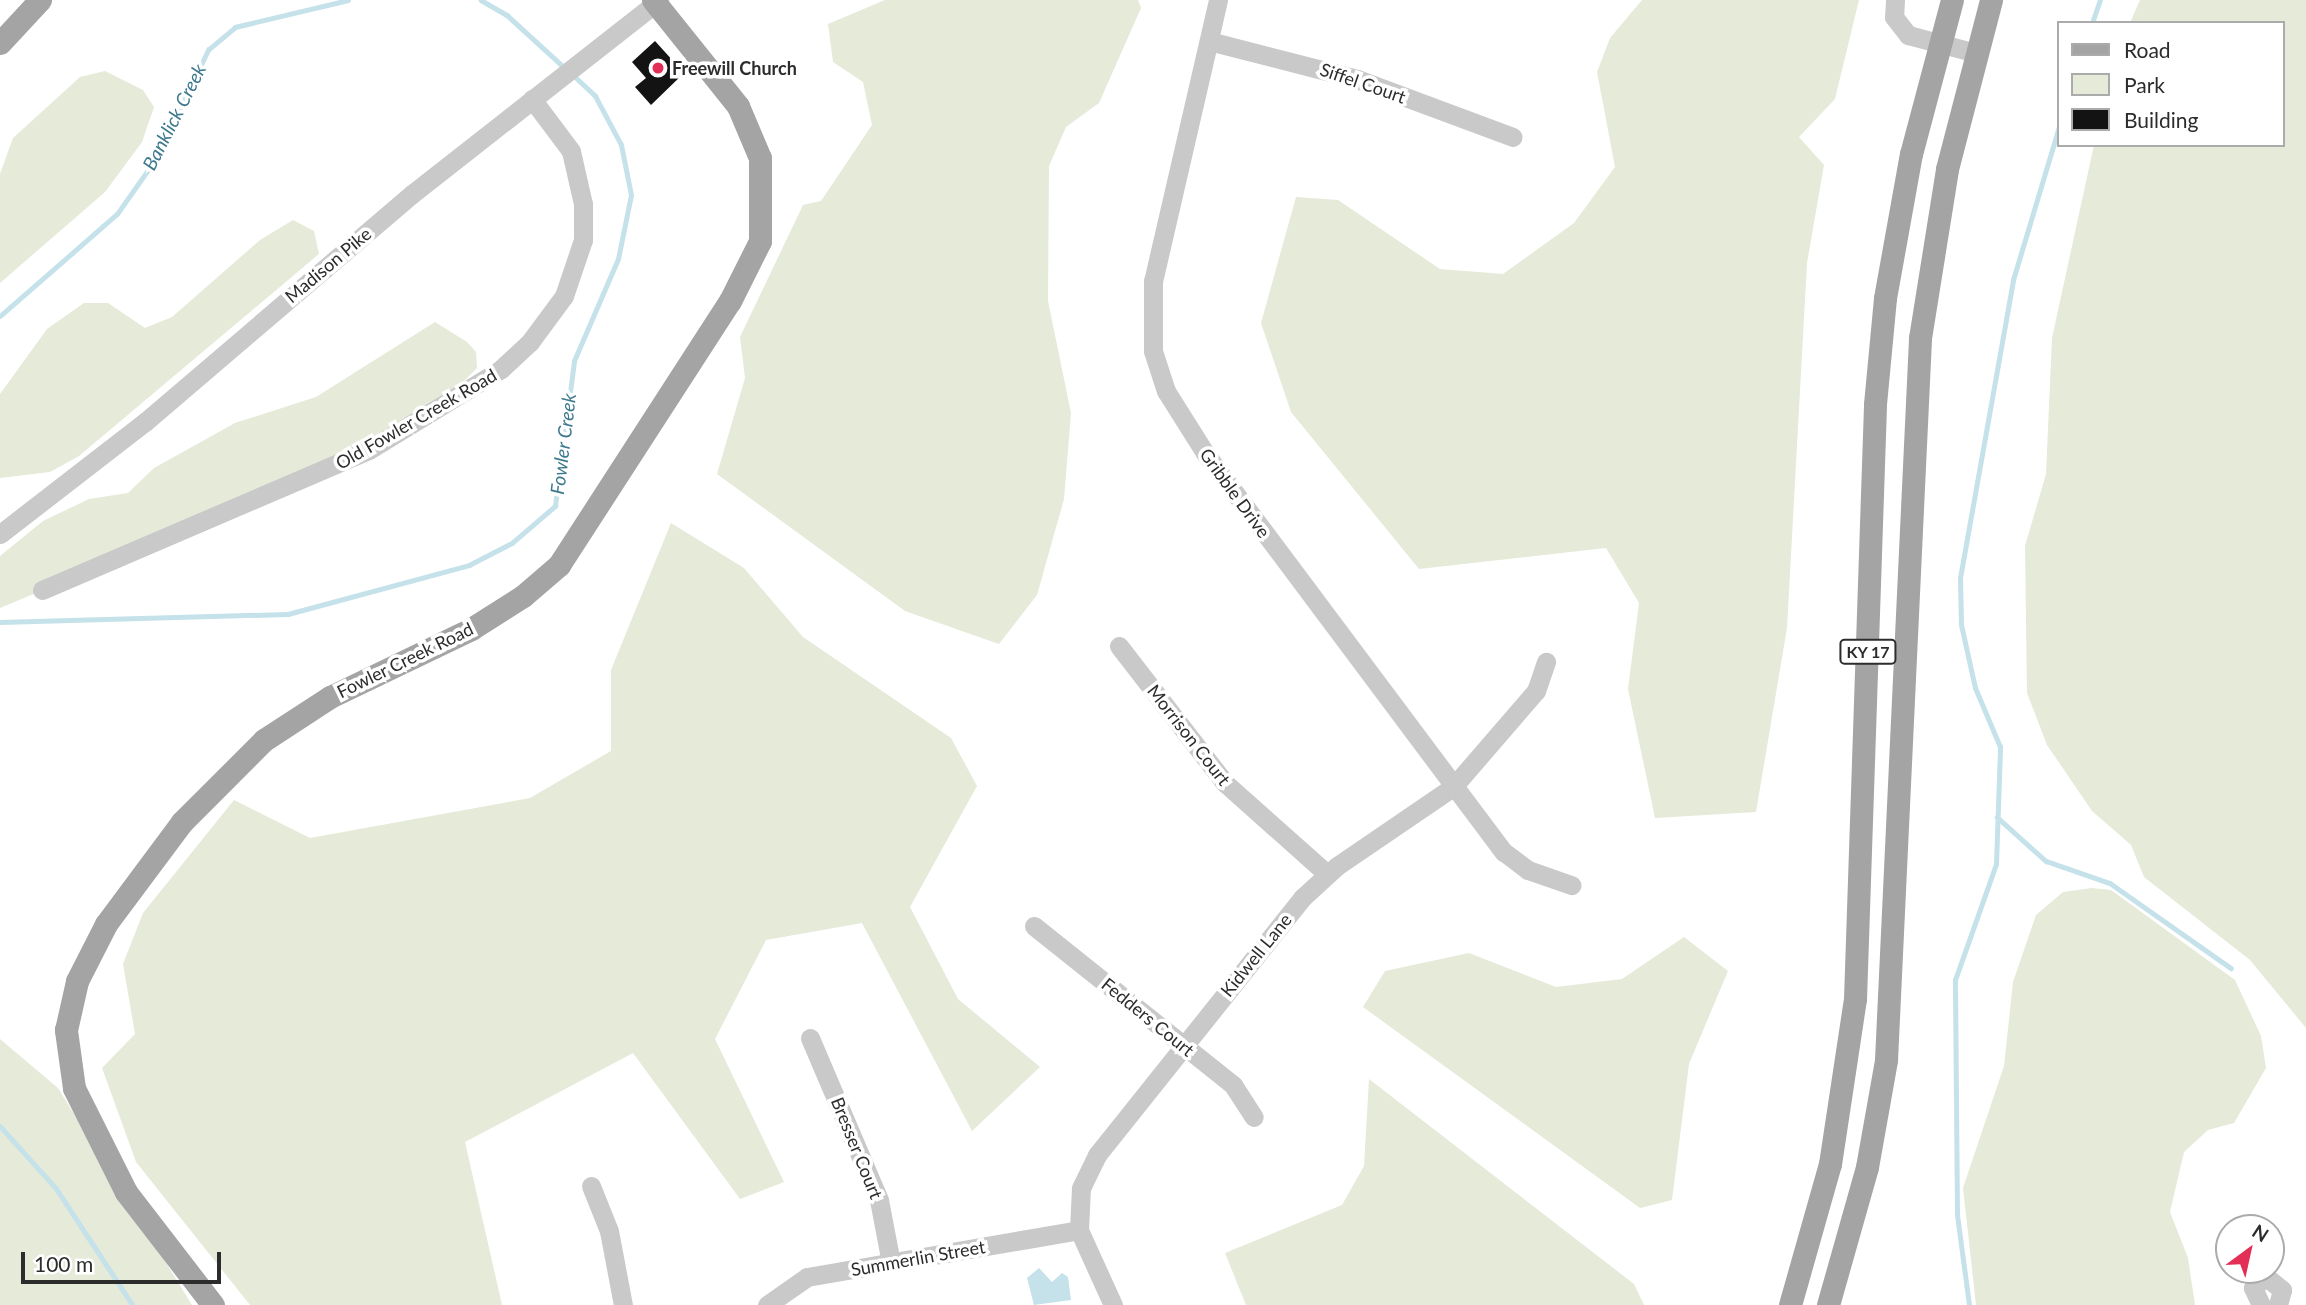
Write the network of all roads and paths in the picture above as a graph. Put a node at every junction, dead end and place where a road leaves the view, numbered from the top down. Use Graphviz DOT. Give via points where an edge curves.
graph roads {
  1 [pos="40,0"];
  2 [pos="1218,0"];
  3 [pos="1895,0"];
  4 [pos="1952,0"];
  5 [pos="1990,0"];
  6 [pos="656,1"];
  7 [pos="1209,41"];
  8 [pos="0,43"];
  9 [pos="1941,44"];
  10 [pos="1976,53"];
  11 [pos="532,99"];
  12 [pos="1513,137"];
  13 [pos="0,534"];
  14 [pos="43,590"];
  15 [pos="1119,646"];
  16 [pos="1546,662"];
  17 [pos="1453,787"];
  18 [pos="1327,874"];
  19 [pos="1571,886"];
  20 [pos="1034,926"];
  21 [pos="810,1038"];
  22 [pos="1183,1045"];
  23 [pos="1254,1117"];
  24 [pos="591,1186"];
  25 [pos="1079,1230"];
  26 [pos="891,1263"];
  27 [pos="213,1305"];
  28 [pos="623,1305"];
  29 [pos="766,1305"];
  30 [pos="1113,1305"];
  31 [pos="1790,1305"];
  32 [pos="1828,1305"];
  33 [pos="2261,1305"];
  34 [pos="2278,1305"];
  1 -- 8 [label="main road"];
  2 -- 7 [label="street, Gribble Drive"];
  3 -- 9 [label="street" via="1898,27"];
  4 -- 9 [label="main road, KY 17"];
  5 -- 10 [label="main road, KY 17"];
  6 -- 11 [label="street, Madison Pike"];
  6 -- 27 [label="main road, Fowler Creek Road" via="738,106 760,158 764,218 760,242 730,302 559,565 523,597 471,629 330,697 264,740 182,822 106,924 77,981 66,1030 74,1088 126,1192"];
  7 -- 12 [label="street, Siffel Court" via="1357,79"];
  7 -- 17 [label="street, Gribble Drive" via="1153,281 1152,338 1159,372 1176,412 1205,453"];
  9 -- 10 [label="street"];
  9 -- 31 [label="main road, KY 17" via="1911,154 1881,338 1855,986 1845,1081 1827,1176"];
  10 -- 32 [label="main road, KY 17" via="1947,169 1920,338 1886,1060 1867,1167"];
  11 -- 13 [label="street, Madison Pike" via="145,422"];
  11 -- 14 [label="street, Old Fowler Creek Road" via="571,151 583,204 583,240 564,296 530,342 501,369 369,450"];
  15 -- 18 [label="street, Morrison Court" via="1225,783"];
  16 -- 17 [label="street, Kidwell Lane" via="1536,691"];
  17 -- 18 [label="street, Kidwell Lane"];
  17 -- 19 [label="street, Gribble Drive" via="1514,861"];
  18 -- 22 [label="street, Kidwell Lane"];
  20 -- 22 [label="street, Fedders Court"];
  21 -- 26 [label="street, Bresser Court" via="879,1200"];
  22 -- 23 [label="street, Fedders Court" via="1233,1085"];
  22 -- 25 [label="street, Kidwell Lane" via="1091,1166 1077,1209"];
  24 -- 28 [label="street" via="608,1231"];
  25 -- 26 [label="street, Summerlin Street"];
  25 -- 30 [label="street, Kidwell Lane"];
  26 -- 29 [label="street, Summerlin Street" via="807,1278"];
  33 -- 34 [label="street" via="2253,1288 2265,1276 2282,1290"];
}
